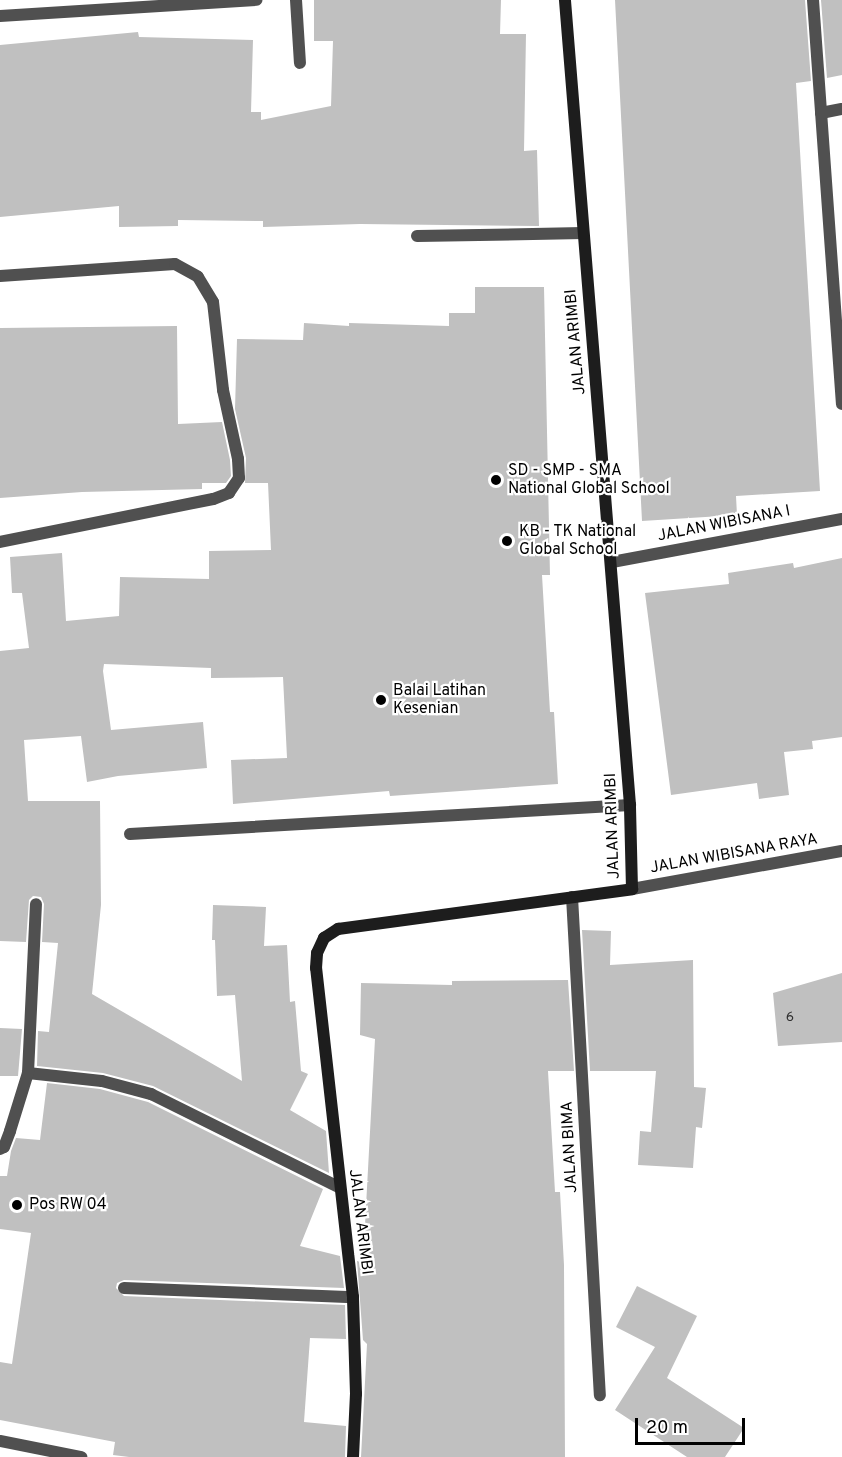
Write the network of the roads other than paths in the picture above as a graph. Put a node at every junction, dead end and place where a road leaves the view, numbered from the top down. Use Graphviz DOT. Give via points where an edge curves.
graph roads {
  1 [pos="257,0"];
  2 [pos="296,0"];
  3 [pos="565,0"];
  4 [pos="813,0"];
  5 [pos="94,5"];
  6 [pos="0,16"];
  7 [pos="300,63"];
  8 [pos="842,109"];
  9 [pos="821,114"];
  10 [pos="583,233"];
  11 [pos="417,236"];
  12 [pos="0,276"];
  13 [pos="839,324"];
  14 [pos="842,404"];
  15 [pos="842,519"];
  16 [pos="0,542"];
  17 [pos="612,562"];
  18 [pos="630,805"];
  19 [pos="129,834"];
  20 [pos="842,851"];
  21 [pos="632,889"];
  22 [pos="572,897"];
  23 [pos="36,904"];
  24 [pos="28,1072"];
  25 [pos="0,1149"];
  26 [pos="338,1188"];
  27 [pos="124,1288"];
  28 [pos="353,1297"];
  29 [pos="600,1395"];
  30 [pos="0,1442"];
  31 [pos="81,1457"];
  32 [pos="353,1457"];
  1 -- 5 [label="street"];
  2 -- 7 [label="street"];
  3 -- 10 [label="street, JALAN ARIMBI"];
  4 -- 9 [label="street"];
  5 -- 6 [label="street"];
  8 -- 9 [label="street"];
  9 -- 13 [label="street"];
  10 -- 11 [label="street"];
  10 -- 17 [label="street, JALAN ARIMBI"];
  12 -- 16 [label="street" via="175,264 198,277 213,302 239,478 229,493 213,499"];
  13 -- 14 [label="street"];
  15 -- 17 [label="street, JALAN WIBISANA I"];
  17 -- 18 [label="street, JALAN ARIMBI"];
  18 -- 19 [label="street"];
  18 -- 21 [label="street, JALAN ARIMBI"];
  20 -- 21 [label="street, JALAN WIBISANA RAYA"];
  21 -- 22 [label="street, JALAN ARIMBI"];
  22 -- 26 [label="street, JALAN ARIMBI" via="338,929 324,938 316,968"];
  22 -- 29 [label="street, JALAN BIMA"];
  23 -- 24 [label="street"];
  24 -- 25 [label="street" via="10,1131"];
  24 -- 26 [label="street" via="102,1082 151,1094"];
  26 -- 28 [label="street, JALAN ARIMBI"];
  27 -- 28 [label="street"];
  28 -- 32 [label="street, JALAN ARIMBI"];
  30 -- 31 [label="street"];
}
